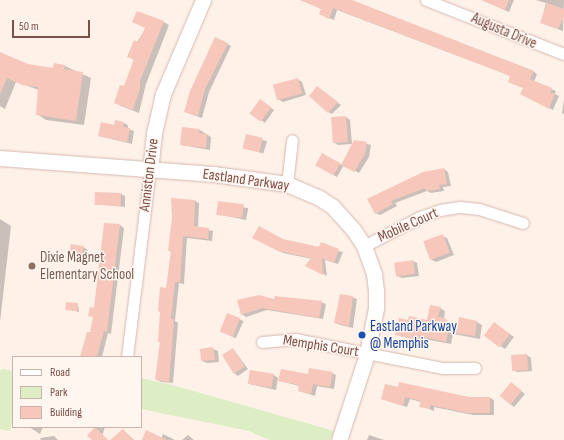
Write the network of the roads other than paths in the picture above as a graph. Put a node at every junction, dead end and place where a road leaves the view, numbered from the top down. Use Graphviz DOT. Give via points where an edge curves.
graph roads {
  1 [pos="203,0"];
  2 [pos="426,0"];
  3 [pos="451,4"];
  4 [pos="562,54"];
  5 [pos="292,140"];
  6 [pos="0,158"];
  7 [pos="150,171"];
  8 [pos="287,184"];
  9 [pos="523,223"];
  10 [pos="364,246"];
  11 [pos="262,342"];
  12 [pos="367,354"];
  13 [pos="127,356"];
  14 [pos="475,368"];
  15 [pos="339,440"];
  1 -- 7 [label="street, Anniston Drive" via="163,94 154,133"];
  2 -- 3 [label="street, Augusta Drive"];
  3 -- 4 [label="street, Augusta Drive"];
  5 -- 8 [label="street"];
  6 -- 7 [label="street, Eastland Parkway"];
  7 -- 8 [label="street, Eastland Parkway" via="213,174"];
  7 -- 13 [label="street, Anniston Drive"];
  8 -- 10 [label="street, Eastland Parkway" via="332,206 353,229"];
  9 -- 10 [label="street, Mobile Court" via="479,209 440,210 420,217"];
  10 -- 12 [label="street, Eastland Parkway" via="374,274 376,291 376,308"];
  11 -- 12 [label="street, Memphis Court" via="295,339"];
  12 -- 14 [label="street, Memphis Court" via="444,368"];
  12 -- 15 [label="street, Eastland Parkway"];
}
